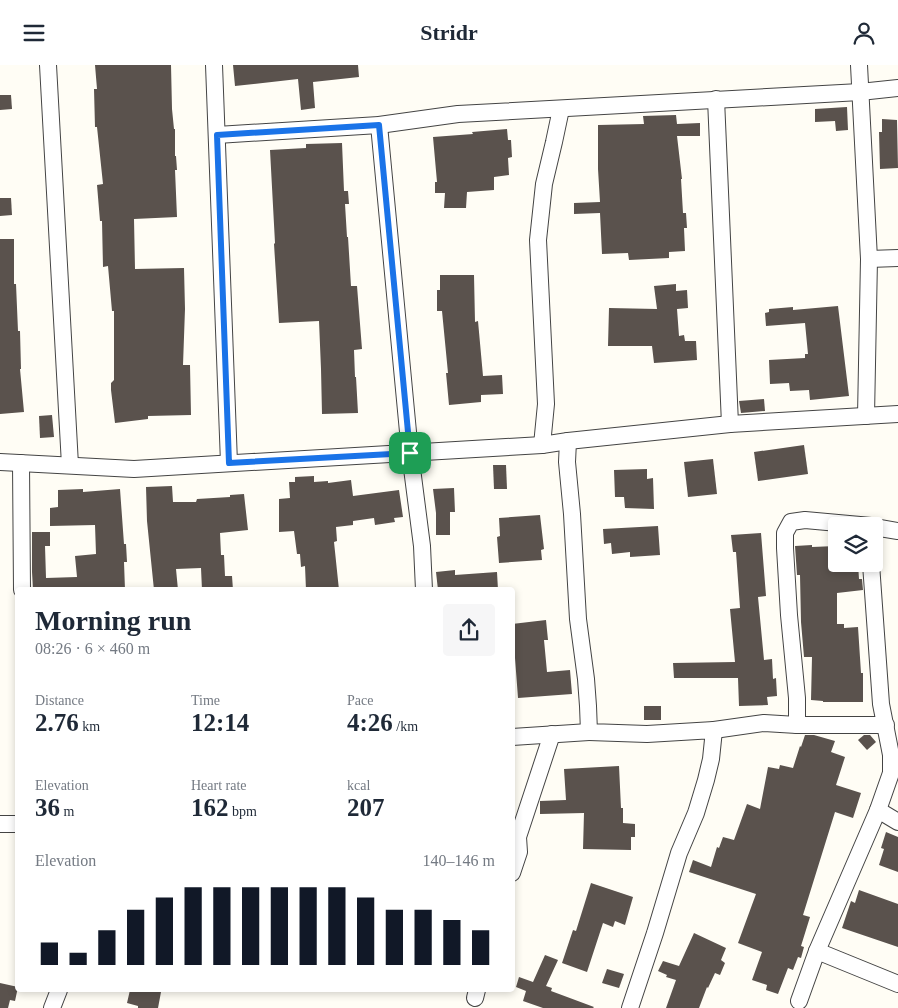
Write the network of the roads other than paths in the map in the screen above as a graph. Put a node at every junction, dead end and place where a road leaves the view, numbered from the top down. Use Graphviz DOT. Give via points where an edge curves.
graph roads {
  1 [pos="48,65"];
  2 [pos="214,65"];
  3 [pos="859,65"];
  4 [pos="898,88"];
  5 [pos="860,92"];
  6 [pos="716,99"];
  7 [pos="561,109"];
  8 [pos="379,125"];
  9 [pos="217,135"];
  10 [pos="898,257"];
  11 [pos="869,259"];
  12 [pos="898,414"];
  13 [pos="866,416"];
  14 [pos="730,424"];
  15 [pos="568,441"];
  16 [pos="542,445"];
  17 [pos="410,453"];
  18 [pos="0,462"];
  19 [pos="21,463"];
  20 [pos="229,463"];
  21 [pos="70,465"];
  22 [pos="828,521"];
  23 [pos="883,528"];
  24 [pos="898,531"];
  25 [pos="872,572"];
  26 [pos="22,587"];
  27 [pos="424,587"];
  28 [pos="797,725"];
  29 [pos="886,725"];
  30 [pos="714,730"];
  31 [pos="589,732"];
  32 [pos="552,734"];
  33 [pos="515,737"];
  34 [pos="878,810"];
  35 [pos="898,822"];
  36 [pos="0,824"];
  37 [pos="15,824"];
  38 [pos="515,864"];
  39 [pos="817,951"];
  40 [pos="898,984"];
  41 [pos="57,992"];
  42 [pos="799,1001"];
  43 [pos="52,1008"];
  44 [pos="630,1008"];
  1 -- 21 [label="street"];
  2 -- 9 [label="street"];
  3 -- 5 [label="street"];
  4 -- 5 [label="street"];
  5 -- 6 [label="street"];
  5 -- 11 [label="street"];
  6 -- 7 [label="street"];
  6 -- 14 [label="street"];
  7 -- 8 [label="street" via="458,114"];
  7 -- 16 [label="street" via="544,184 538,240 546,404"];
  8 -- 9 [label="street"];
  8 -- 17 [label="street"];
  9 -- 20 [label="street"];
  10 -- 11 [label="street"];
  11 -- 13 [label="street"];
  12 -- 13 [label="street"];
  13 -- 14 [label="street"];
  14 -- 15 [label="street"];
  15 -- 16 [label="street"];
  15 -- 31 [label="street" via="578,619"];
  16 -- 17 [label="street"];
  17 -- 20 [label="street"];
  17 -- 27 [label="street"];
  18 -- 19 [label="street"];
  19 -- 21 [label="street"];
  19 -- 26 [label="street"];
  20 -- 21 [label="street" via="134,469"];
  22 -- 28 [label="street" via="805,519 791,522 785,533"];
  23 -- 24 [label="street"];
  25 -- 29 [label="street" via="881,704"];
  28 -- 29 [label="street"];
  28 -- 30 [label="street" via="764,723"];
  29 -- 34 [label="street" via="891,773"];
  30 -- 31 [label="street" via="647,734"];
  30 -- 44 [label="street" via="706,780 679,853"];
  31 -- 32 [label="street"];
  32 -- 33 [label="street"];
  32 -- 38 [label="street" via="518,837 519,853"];
  34 -- 35 [label="street"];
  34 -- 39 [label="street"];
  36 -- 37 [label="street"];
  39 -- 40 [label="street"];
  39 -- 42 [label="street"];
  41 -- 43 [label="street"];
}
